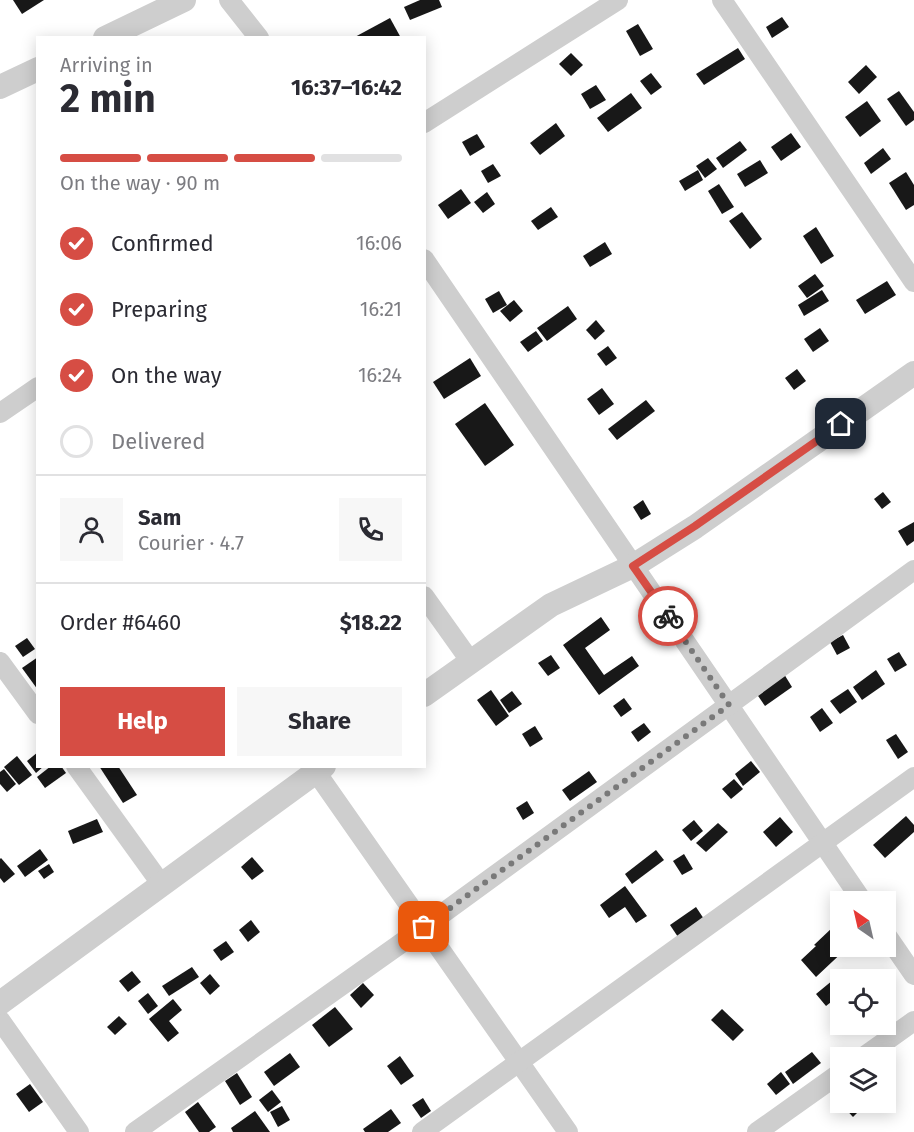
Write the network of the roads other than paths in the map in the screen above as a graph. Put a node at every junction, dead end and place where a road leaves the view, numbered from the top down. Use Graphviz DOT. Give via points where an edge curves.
graph roads {
  1 [pos="184,0"];
  2 [pos="229,0"];
  3 [pos="618,0"];
  4 [pos="722,0"];
  5 [pos="109,36"];
  6 [pos="257,36"];
  7 [pos="36,70"];
  8 [pos="0,87"];
  9 [pos="426,122"];
  10 [pos="426,262"];
  11 [pos="914,282"];
  12 [pos="914,373"];
  13 [pos="36,391"];
  14 [pos="0,413"];
  15 [pos="633,566"];
  16 [pos="914,570"];
  17 [pos="426,599"];
  18 [pos="0,662"];
  19 [pos="471,662"];
  20 [pos="426,694"];
  21 [pos="729,705"];
  22 [pos="36,711"];
  23 [pos="77,768"];
  24 [pos="310,771"];
  25 [pos="914,777"];
  26 [pos="823,843"];
  27 [pos="162,885"];
  28 [pos="856,891"];
  29 [pos="424,927"];
  30 [pos="896,949"];
  31 [pos="914,975"];
  32 [pos="0,1003"];
  33 [pos="0,1020"];
  34 [pos="914,1021"];
  35 [pos="877,1047"];
  36 [pos="519,1062"];
  37 [pos="830,1080"];
  38 [pos="80,1132"];
  39 [pos="135,1132"];
  40 [pos="422,1132"];
  41 [pos="568,1132"];
  42 [pos="757,1132"];
  1 -- 5 [label="street"];
  2 -- 6 [label="street"];
  3 -- 9 [label="street"];
  4 -- 11 [label="street"];
  7 -- 8 [label="street"];
  10 -- 15 [label="street"];
  12 -- 15 [label="street"];
  13 -- 14 [label="street"];
  15 -- 19 [label="street" via="551,605"];
  15 -- 21 [label="street"];
  16 -- 21 [label="street"];
  17 -- 19 [label="street"];
  18 -- 22 [label="street"];
  19 -- 20 [label="street"];
  21 -- 26 [label="street"];
  21 -- 29 [label="street"];
  23 -- 27 [label="street"];
  24 -- 27 [label="street"];
  24 -- 29 [label="street"];
  25 -- 26 [label="street"];
  26 -- 28 [label="street"];
  26 -- 36 [label="street"];
  27 -- 32 [label="street"];
  29 -- 36 [label="street"];
  29 -- 39 [label="street"];
  30 -- 31 [label="street"];
  33 -- 38 [label="street"];
  34 -- 35 [label="street"];
  36 -- 40 [label="street"];
  36 -- 41 [label="street"];
  37 -- 42 [label="street"];
}
